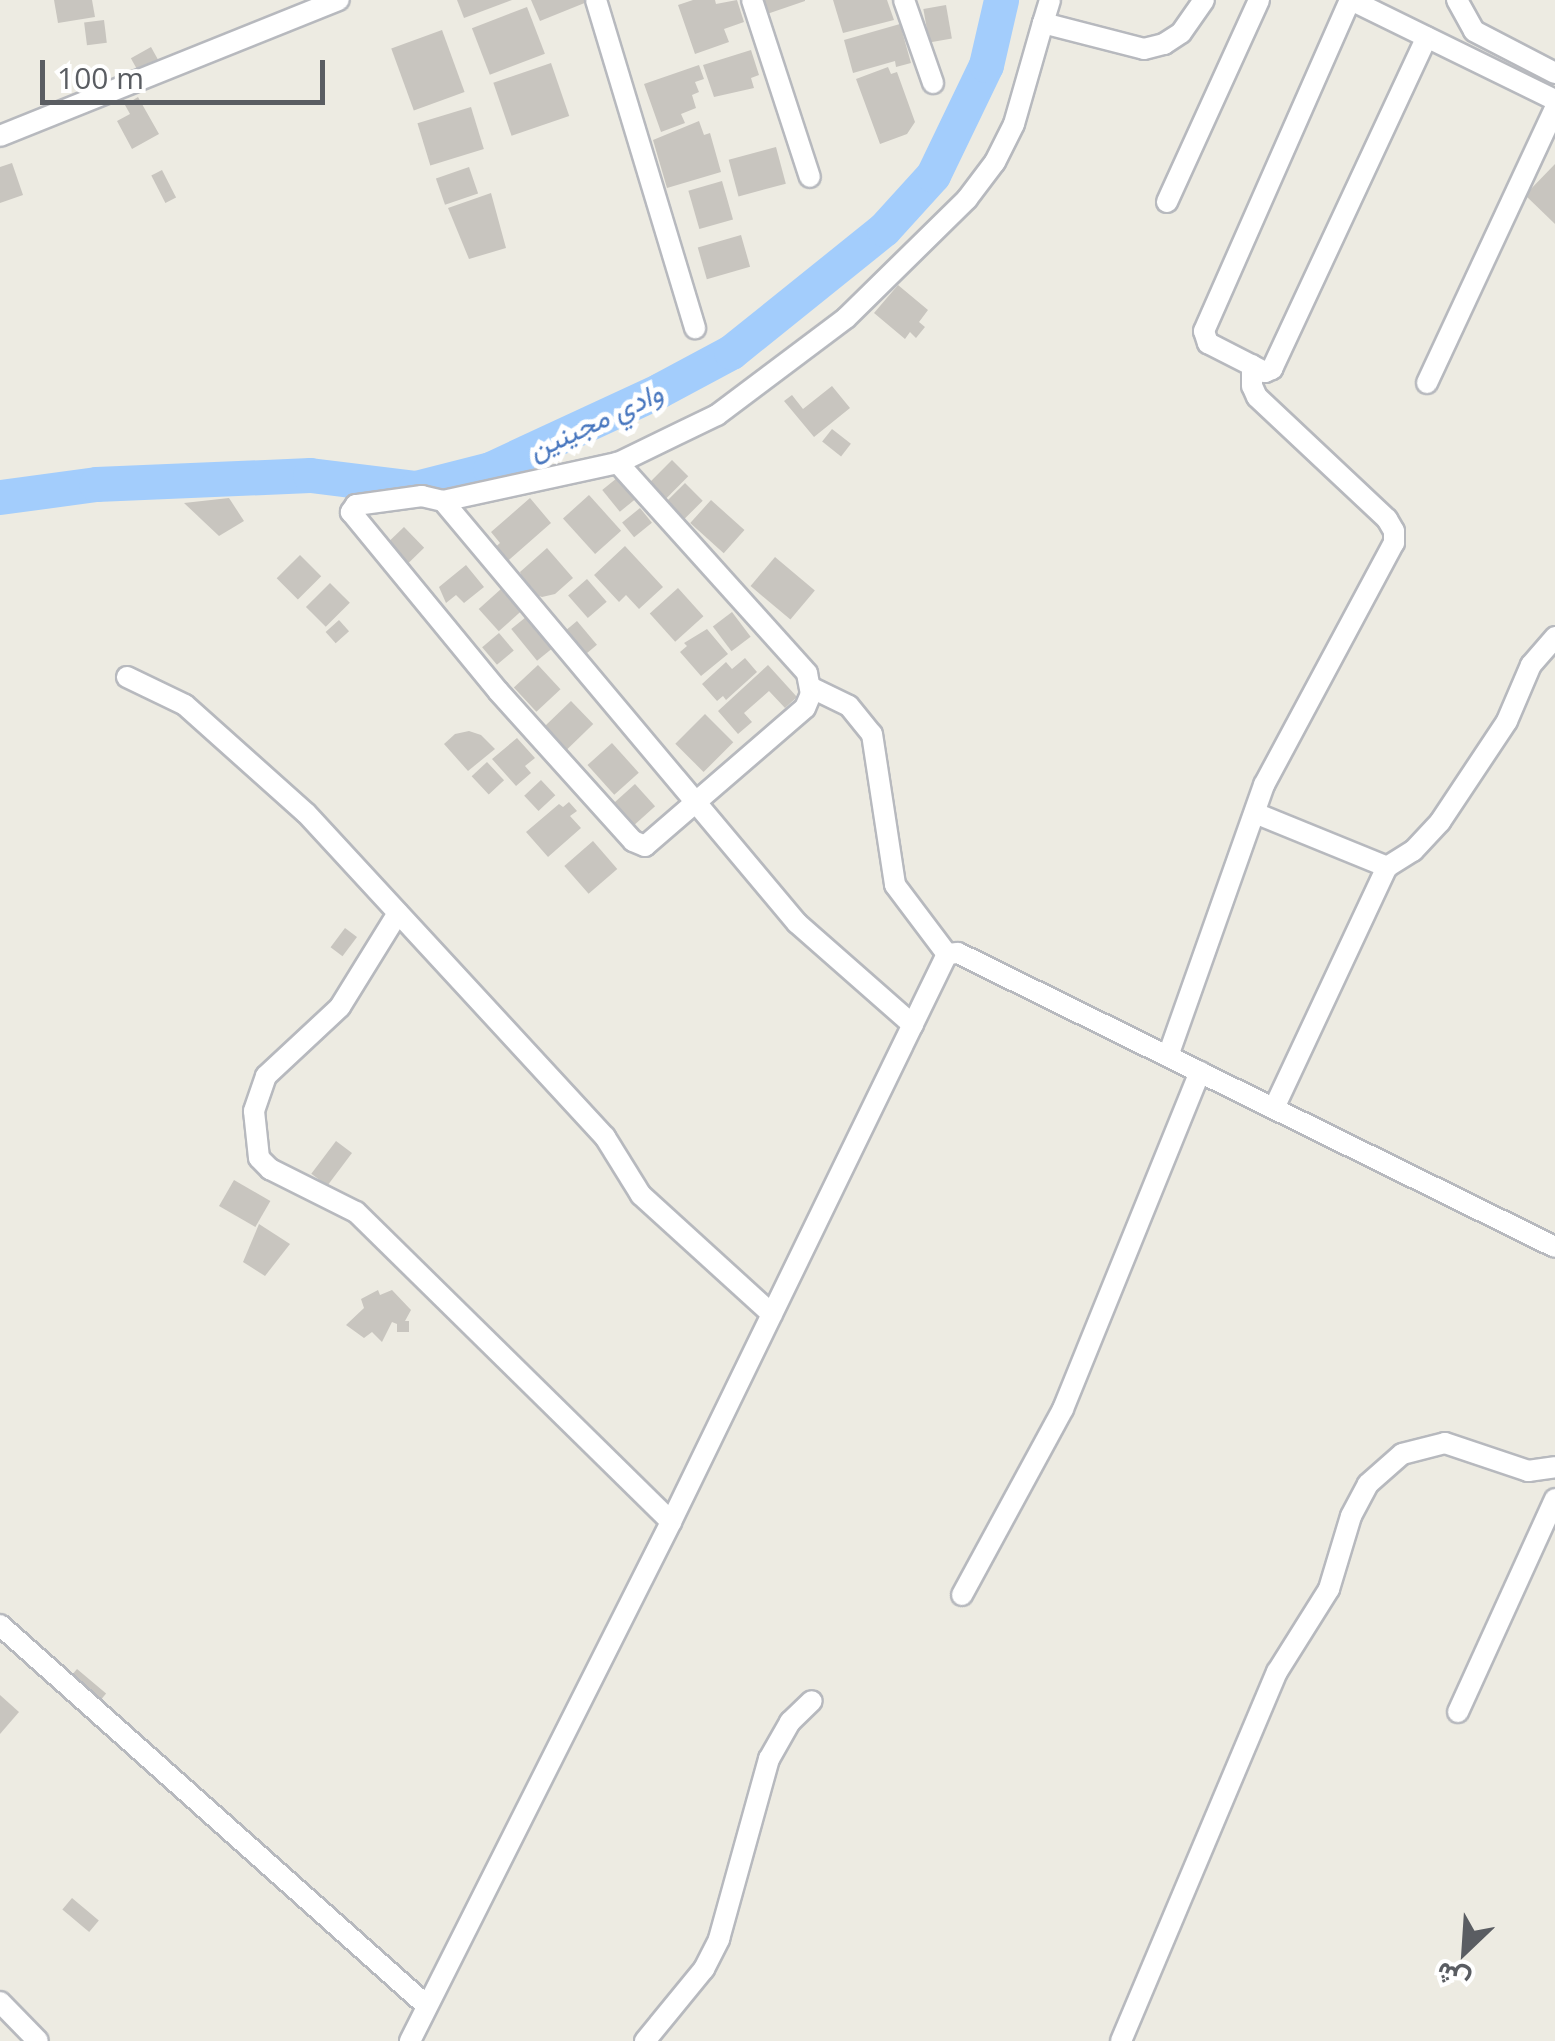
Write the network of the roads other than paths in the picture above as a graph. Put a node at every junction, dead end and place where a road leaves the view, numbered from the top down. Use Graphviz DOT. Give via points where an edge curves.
graph roads {
  1 [pos="339,0"];
  2 [pos="596,0"];
  3 [pos="752,0"];
  4 [pos="904,0"];
  5 [pos="1050,0"];
  6 [pos="1204,0"];
  7 [pos="1259,0"];
  8 [pos="1351,0"];
  9 [pos="1457,0"];
  10 [pos="1043,23"];
  11 [pos="1427,37"];
  12 [pos="1555,72"];
  13 [pos="933,84"];
  14 [pos="1555,100"];
  15 [pos="1555,108"];
  16 [pos="0,136"];
  17 [pos="810,176"];
  18 [pos="1167,202"];
  19 [pos="695,328"];
  20 [pos="1252,365"];
  21 [pos="1428,384"];
  22 [pos="618,462"];
  23 [pos="443,501"];
  24 [pos="1555,637"];
  25 [pos="1555,658"];
  26 [pos="1531,665"];
  27 [pos="127,677"];
  28 [pos="810,687"];
  29 [pos="695,800"];
  30 [pos="1255,813"];
  31 [pos="1387,868"];
  32 [pos="398,913"];
  33 [pos="947,954"];
  34 [pos="914,1024"];
  35 [pos="1168,1056"];
  36 [pos="1200,1072"];
  37 [pos="1274,1108"];
  38 [pos="1555,1247"];
  39 [pos="772,1314"];
  40 [pos="1555,1467"];
  41 [pos="1555,1498"];
  42 [pos="671,1522"];
  43 [pos="962,1595"];
  44 [pos="0,1626"];
  45 [pos="812,1701"];
  46 [pos="1458,1712"];
  47 [pos="0,2002"];
  48 [pos="427,2006"];
  49 [pos="38,2041"];
  50 [pos="410,2041"];
  51 [pos="645,2041"];
  52 [pos="1121,2041"];
  1 -- 16 [label="street"];
  2 -- 19 [label="street"];
  3 -- 17 [label="street"];
  4 -- 13 [label="street"];
  5 -- 10 [label="street"];
  6 -- 10 [label="street" via="1180,33 1144,50"];
  7 -- 18 [label="street"];
  8 -- 11 [label="street"];
  8 -- 20 [label="street" via="1204,330 1208,343"];
  9 -- 12 [label="street" via="1474,31"];
  10 -- 22 [label="street" via="1008,137 977,187 935,235 846,318 744,396"];
  11 -- 14 [label="street"];
  11 -- 20 [label="street" via="1272,368"];
  15 -- 21 [label="street"];
  20 -- 30 [label="street" via="1257,396 1394,531 1390,552 1284,744"];
  22 -- 23 [label="street"];
  22 -- 28 [label="street" via="807,672"];
  23 -- 29 [label="street"];
  23 -- 29 [label="street" via="422,496 351,512 486,678 633,841 653,841"];
  24 -- 26 [label="street"];
  25 -- 26 [label="street"];
  26 -- 31 [label="street" via="1507,721 1440,822"];
  27 -- 32 [label="street" via="185,705 306,813"];
  28 -- 29 [label="street" via="805,708"];
  28 -- 33 [label="street" via="850,706 872,734 895,885"];
  29 -- 34 [label="street" via="797,923"];
  30 -- 31 [label="street"];
  30 -- 35 [label="street"];
  31 -- 37 [label="street"];
  32 -- 39 [label="street" via="605,1137 641,1195"];
  32 -- 42 [label="street" via="340,1007 266,1076 254,1111 259,1158 270,1170 356,1212"];
  33 -- 34 [label="street"];
  33 -- 35 [label="street"];
  34 -- 39 [label="street"];
  35 -- 36 [label="street"];
  36 -- 37 [label="street"];
  36 -- 43 [label="street" via="1070,1393"];
  37 -- 38 [label="street"];
  39 -- 42 [label="street"];
  40 -- 52 [label="street" via="1528,1471 1446,1443 1402,1454 1368,1484 1329,1589 1277,1672"];
  41 -- 46 [label="street"];
  42 -- 48 [label="street"];
  44 -- 48 [label="street"];
  45 -- 51 [label="street" via="769,1758 719,1939 704,1969"];
  47 -- 49 [label="street"];
  48 -- 50 [label="street"];
}
